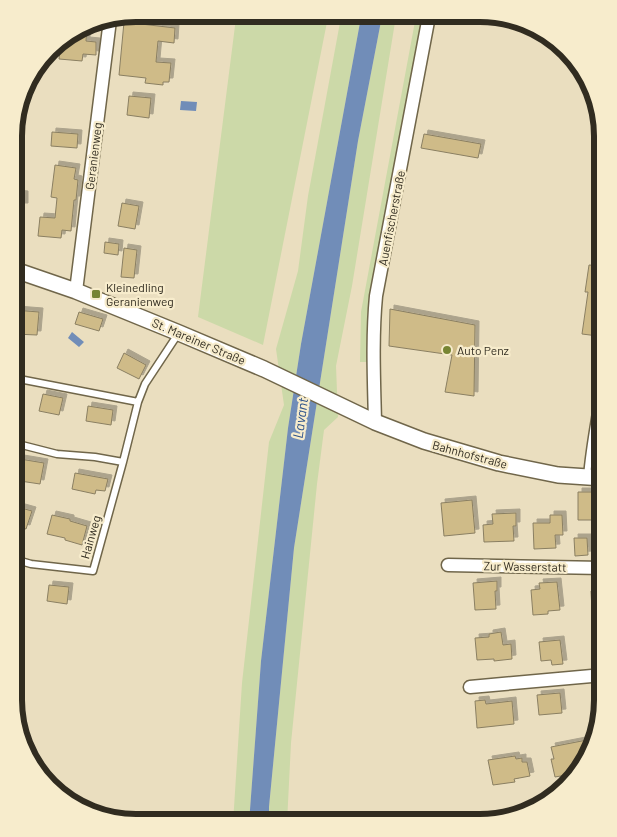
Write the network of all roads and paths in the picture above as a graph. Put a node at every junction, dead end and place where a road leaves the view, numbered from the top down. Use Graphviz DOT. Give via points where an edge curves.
graph roads {
  1 [pos="428,22"];
  2 [pos="109,26"];
  3 [pos="22,272"];
  4 [pos="76,291"];
  5 [pos="179,332"];
  6 [pos="22,380"];
  7 [pos="138,402"];
  8 [pos="343,407"];
  9 [pos="595,420"];
  10 [pos="375,422"];
  11 [pos="22,445"];
  12 [pos="123,462"];
  13 [pos="586,477"];
  14 [pos="594,477"];
  15 [pos="22,561"];
  16 [pos="448,565"];
  17 [pos="594,568"];
  18 [pos="594,676"];
  19 [pos="470,687"];
  1 -- 10 [label="street, Auenfischerstraße" via="376,296"];
  2 -- 4 [label="street, Geranienweg"];
  3 -- 4 [label="street, St. Mareiner Straße"];
  4 -- 5 [label="street, St. Mareiner Straße"];
  5 -- 7 [label="lane, Hainweg" via="145,384"];
  5 -- 8 [label="street, St. Mareiner Straße"];
  6 -- 7 [label="lane"];
  7 -- 12 [label="lane, Hainweg"];
  8 -- 10 [label="street, Bahnhofstraße"];
  9 -- 13 [label="lane"];
  10 -- 13 [label="street, Bahnhofstraße" via="424,442 499,463"];
  11 -- 12 [label="lane" via="57,454"];
  12 -- 15 [label="lane, Hainweg" via="93,570"];
  13 -- 14 [label="street, Bahnhofstraße"];
  16 -- 17 [label="street, Zur Wasserstatt"];
  18 -- 19 [label="street"];
}
